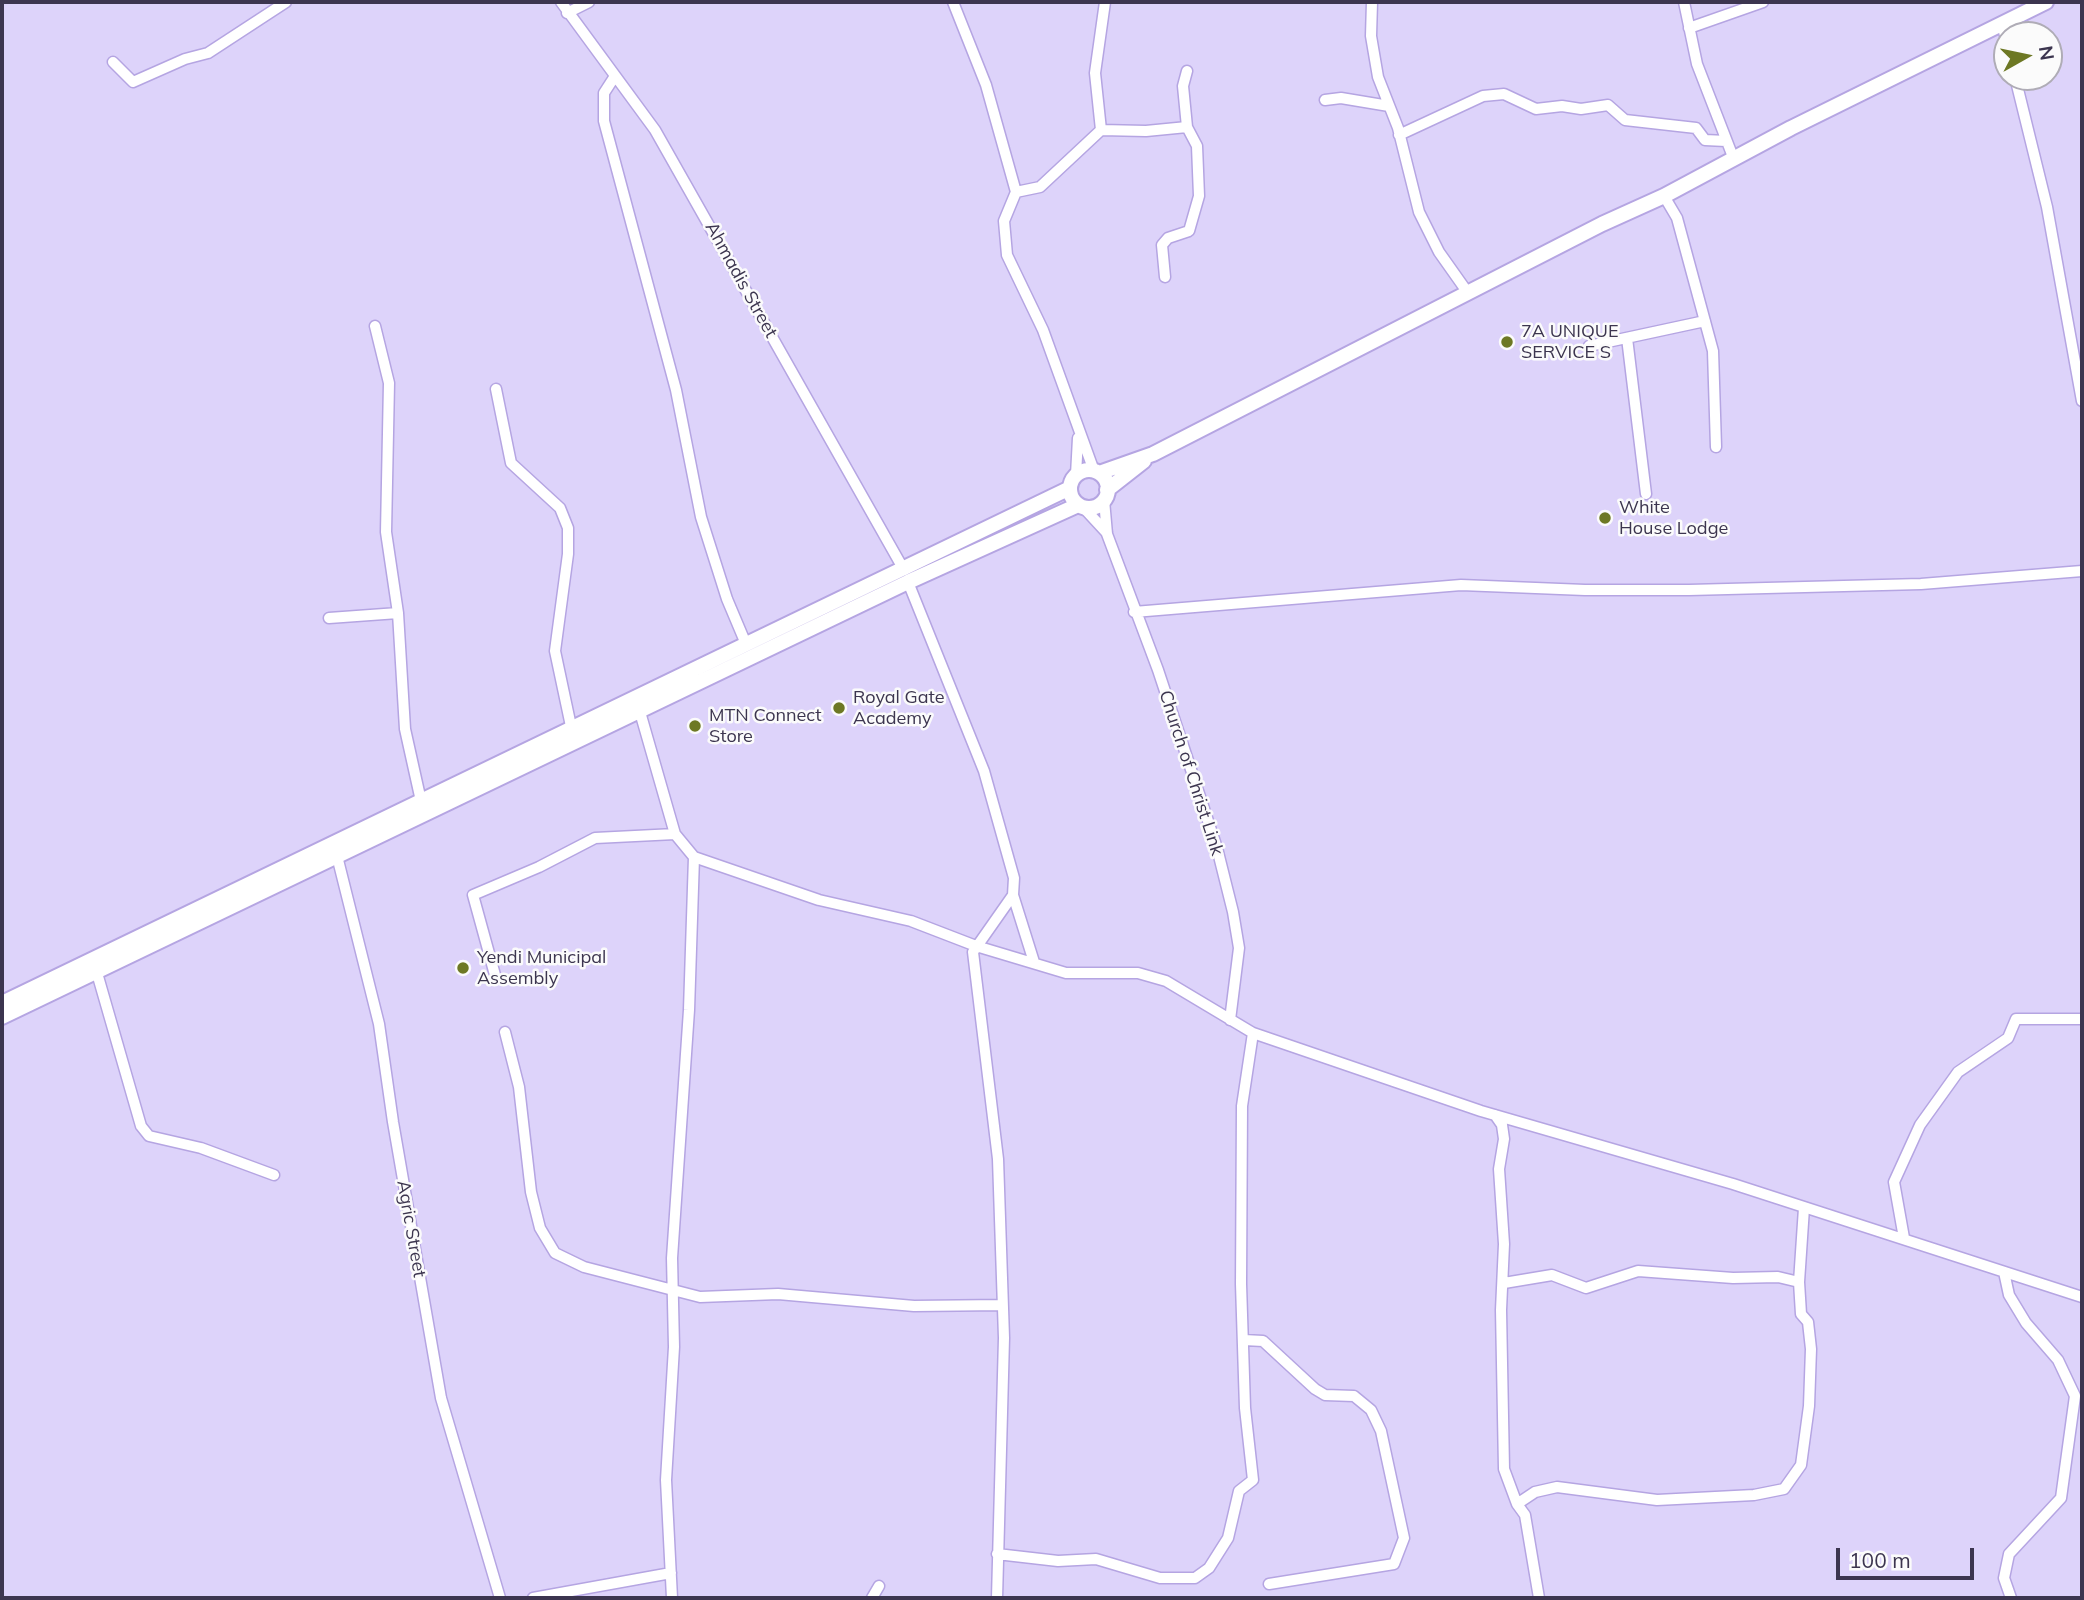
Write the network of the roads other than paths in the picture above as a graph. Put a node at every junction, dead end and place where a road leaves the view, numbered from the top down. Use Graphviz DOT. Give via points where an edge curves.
graph roads {
  1 [pos="286,2"];
  2 [pos="561,2"];
  3 [pos="589,2"];
  4 [pos="953,2"];
  5 [pos="1105,2"];
  6 [pos="1372,2"];
  7 [pos="1684,2"];
  8 [pos="1763,2"];
  9 [pos="2046,2"];
  10 [pos="568,13"];
  11 [pos="2006,21"];
  12 [pos="1993,27"];
  13 [pos="1689,28"];
  14 [pos="113,62"];
  15 [pos="1187,71"];
  16 [pos="615,76"];
  17 [pos="2018,91"];
  18 [pos="1325,100"];
  19 [pos="1390,106"];
  20 [pos="1187,127"];
  21 [pos="1101,130"];
  22 [pos="1399,135"];
  23 [pos="1726,141"];
  24 [pos="1733,157"];
  25 [pos="1016,192"];
  26 [pos="1664,196"];
  27 [pos="1165,277"];
  28 [pos="1468,293"];
  29 [pos="1705,321"];
  30 [pos="375,326"];
  31 [pos="1627,338"];
  32 [pos="1589,346"];
  33 [pos="496,389"];
  34 [pos="2082,401"];
  35 [pos="1079,434"];
  36 [pos="1716,447"];
  37 [pos="1153,454"];
  38 [pos="1097,472"];
  39 [pos="1073,482"];
  40 [pos="1646,494"];
  41 [pos="1106,495"];
  42 [pos="1081,506"];
  43 [pos="1107,534"];
  44 [pos="2082,570"];
  45 [pos="906,576"];
  46 [pos="1134,611"];
  47 [pos="398,613"];
  48 [pos="329,618"];
  49 [pos="746,644"];
  50 [pos="640,712"];
  51 [pos="572,731"];
  52 [pos="421,802"];
  53 [pos="675,834"];
  54 [pos="334,851"];
  55 [pos="694,857"];
  56 [pos="1013,895"];
  57 [pos="976,946"];
  58 [pos="1034,962"];
  59 [pos="97,973"];
  60 [pos="495,975"];
  61 [pos="2,1003"];
  62 [pos="2,1017"];
  63 [pos="2082,1019"];
  64 [pos="1230,1020"];
  65 [pos="505,1032"];
  66 [pos="1253,1033"];
  67 [pos="1494,1114"];
  68 [pos="274,1175"];
  69 [pos="1804,1208"];
  70 [pos="1904,1238"];
  71 [pos="2004,1272"];
  72 [pos="1799,1282"];
  73 [pos="1504,1283"];
  74 [pos="673,1292"];
  75 [pos="2082,1297"];
  76 [pos="1002,1305"];
  77 [pos="1244,1340"];
  78 [pos="1517,1504"];
  79 [pos="997,1555"];
  80 [pos="671,1573"];
  81 [pos="1269,1584"];
  82 [pos="879,1586"];
  83 [pos="500,1598"];
  84 [pos="533,1598"];
  85 [pos="672,1598"];
  86 [pos="873,1598"];
  87 [pos="997,1598"];
  88 [pos="1539,1598"];
  89 [pos="2011,1598"];
  1 -- 14 [label="street" via="208,53 133,82"];
  2 -- 10 [label="street, Ahmadis Street"];
  3 -- 10 [label="street"];
  4 -- 25 [label="street" via="986,85"];
  5 -- 21 [label="street" via="1095,73"];
  6 -- 19 [label="street" via="1371,36 1378,77"];
  7 -- 13 [label="street"];
  8 -- 13 [label="street"];
  9 -- 11 [label="highway"];
  10 -- 16 [label="street, Ahmadis Street"];
  12 -- 24 [label="highway"];
  13 -- 23 [label="street" via="1697,64"];
  15 -- 20 [label="street" via="1183,86"];
  16 -- 45 [label="street, Ahmadis Street" via="655,130"];
  16 -- 49 [label="street" via="604,93 604,121 676,390 701,517"];
  17 -- 34 [label="street" via="2047,207"];
  18 -- 19 [label="street"];
  19 -- 22 [label="street"];
  20 -- 21 [label="street"];
  20 -- 27 [label="street" via="1197,146 1199,196 1189,231 1161,245"];
  21 -- 25 [label="street" via="1040,187"];
  22 -- 23 [label="street" via="1483,96 1504,94 1536,109 1608,105 1625,120 1696,128 1705,140"];
  22 -- 28 [label="street" via="1419,212 1439,252"];
  23 -- 24 [label="street"];
  24 -- 26 [label="highway"];
  25 -- 35 [label="street" via="1004,221 1007,255 1043,330"];
  26 -- 28 [label="highway"];
  26 -- 29 [label="street" via="1677,218"];
  28 -- 37 [label="highway"];
  29 -- 31 [label="street"];
  29 -- 36 [label="street" via="1713,351"];
  30 -- 47 [label="street" via="389,383 386,532"];
  31 -- 32 [label="street"];
  31 -- 40 [label="street"];
  33 -- 51 [label="street" via="511,463 560,508 568,528 555,651"];
  35 -- 38 [label="street"];
  35 -- 39 [label="street"];
  37 -- 38 [label="highway"];
  37 -- 41 [label="highway"];
  38 -- 39 [label="highway" via="1084,471"];
  38 -- 41 [label="highway" via="1105,481"];
  39 -- 42 [label="highway"];
  39 -- 45 [label="highway"];
  41 -- 42 [label="highway" via="1093,508"];
  41 -- 43 [label="street, Church of Christ Link"];
  42 -- 43 [label="street, Church of Christ Link"];
  42 -- 45 [label="highway"];
  43 -- 46 [label="street, Church of Christ Link"];
  44 -- 46 [label="street" via="1922,584 1727,589 1461,585"];
  45 -- 49 [label="highway"];
  45 -- 50 [label="highway"];
  45 -- 56 [label="street, Ahmadis Street" via="984,771 1014,878"];
  46 -- 64 [label="street, Church of Christ Link" via="1217,848 1233,912 1240,948"];
  47 -- 48 [label="street"];
  47 -- 52 [label="street" via="405,729"];
  49 -- 51 [label="highway"];
  50 -- 53 [label="street"];
  50 -- 54 [label="highway"];
  51 -- 52 [label="highway"];
  52 -- 54 [label="highway"];
  53 -- 55 [label="street"];
  53 -- 60 [label="street" via="595,838 473,895"];
  54 -- 59 [label="highway"];
  54 -- 61 [label="highway"];
  54 -- 83 [label="street, Agric Street" via="379,1024 442,1398"];
  55 -- 57 [label="street" via="819,900 911,921"];
  55 -- 74 [label="street"];
  56 -- 57 [label="street"];
  56 -- 58 [label="street, Ahmadis Street"];
  57 -- 58 [label="street"];
  57 -- 76 [label="street" via="973,968 998,1159"];
  58 -- 64 [label="street" via="1066,972 1138,973 1166,981"];
  59 -- 62 [label="highway"];
  59 -- 68 [label="street" via="141,1126 149,1136 201,1148"];
  63 -- 70 [label="street" via="2016,1019 2008,1038 1958,1072 1920,1125 1894,1182"];
  64 -- 66 [label="street"];
  65 -- 74 [label="street" via="519,1087 531,1192 540,1228 555,1253 584,1267"];
  66 -- 67 [label="street"];
  66 -- 77 [label="street" via="1242,1106"];
  67 -- 69 [label="street"];
  67 -- 73 [label="street" via="1504,1139 1499,1169"];
  69 -- 70 [label="street"];
  69 -- 72 [label="street"];
  70 -- 71 [label="street"];
  71 -- 75 [label="street"];
  71 -- 89 [label="street" via="2009,1295 2058,1360 2075,1396 2061,1498 2009,1555 2004,1578"];
  72 -- 73 [label="street" via="1778,1277 1638,1271 1586,1288 1552,1275"];
  72 -- 78 [label="street" via="1801,1314 1808,1322 1811,1349 1809,1406 1801,1465 1784,1489 1744,1496 1657,1500 1557,1487 1535,1492"];
  73 -- 78 [label="street" via="1502,1439 1504,1469"];
  74 -- 76 [label="street" via="700,1297 807,1295 914,1306"];
  74 -- 80 [label="street" via="666,1480"];
  76 -- 79 [label="street"];
  77 -- 79 [label="street" via="1253,1480 1239,1491 1227,1538 1209,1568 1195,1578 1160,1578 1096,1559 1058,1561"];
  77 -- 81 [label="street" via="1263,1341 1325,1395 1354,1396 1371,1410 1381,1432 1404,1538 1394,1564"];
  78 -- 88 [label="street" via="1530,1535"];
  79 -- 87 [label="street"];
  80 -- 84 [label="street"];
  80 -- 85 [label="street"];
  82 -- 86 [label="street"];
}
